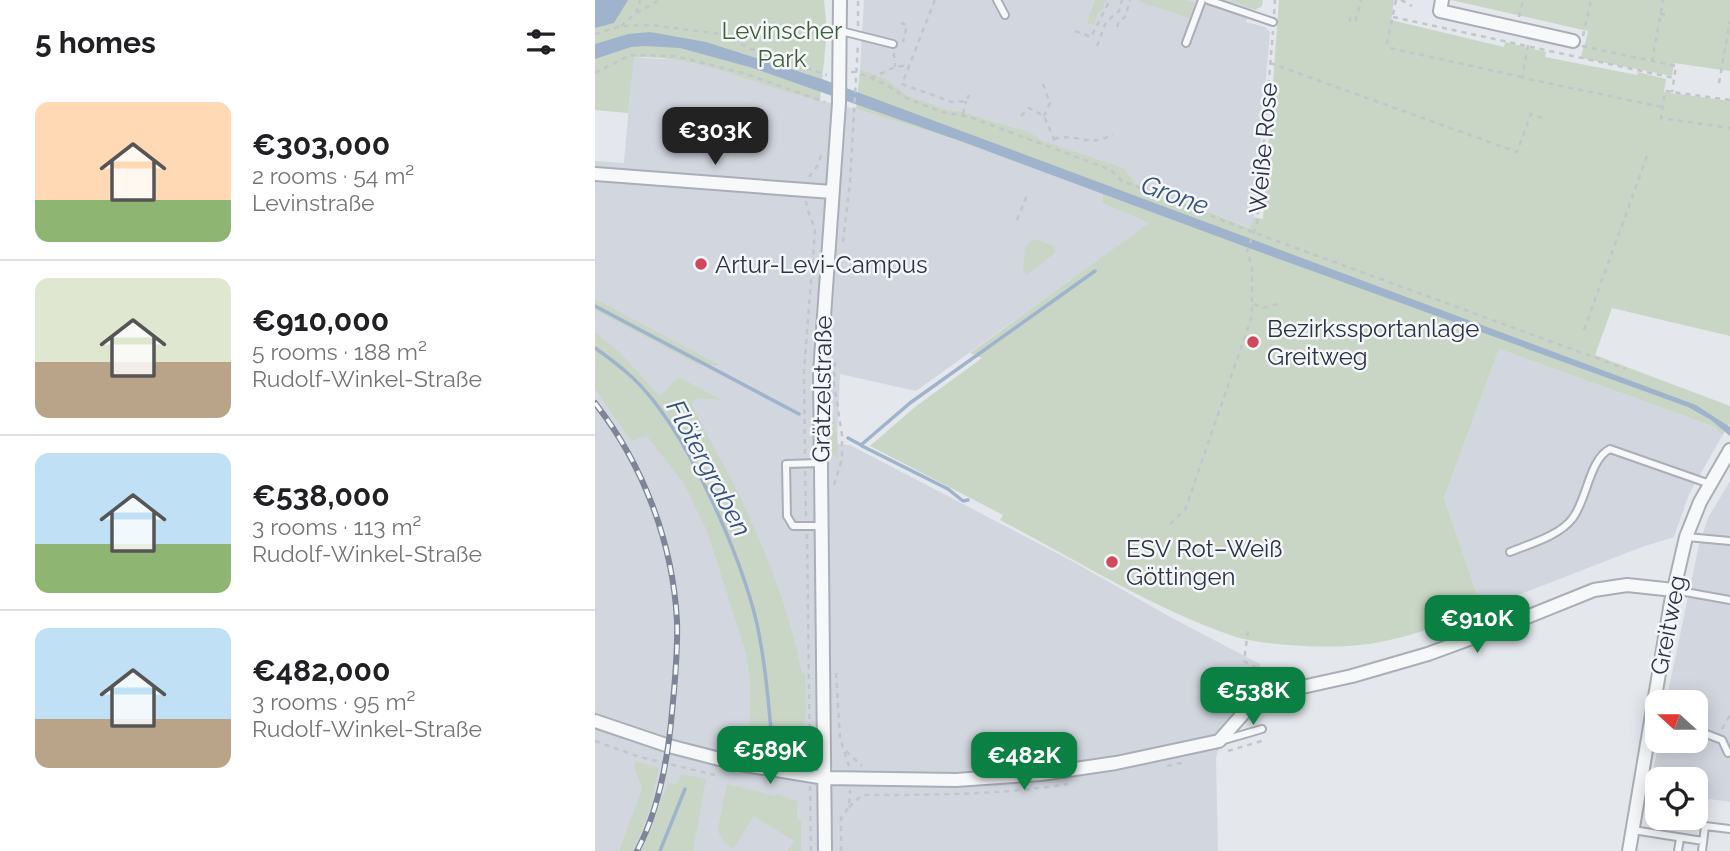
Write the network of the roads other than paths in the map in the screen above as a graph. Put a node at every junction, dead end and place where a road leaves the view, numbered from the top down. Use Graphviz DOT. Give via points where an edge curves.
graph roads {
  1 [pos="840,0"];
  2 [pos="997,0"];
  3 [pos="1202,0"];
  4 [pos="1208,0"];
  5 [pos="1442,0"];
  6 [pos="1005,15"];
  7 [pos="1273,22"];
  8 [pos="841,31"];
  9 [pos="1573,41"];
  10 [pos="1186,43"];
  11 [pos="893,44"];
  12 [pos="595,174"];
  13 [pos="832,192"];
  14 [pos="1730,450"];
  15 [pos="820,463"];
  16 [pos="1710,484"];
  17 [pos="820,526"];
  18 [pos="1686,537"];
  19 [pos="1730,541"];
  20 [pos="1510,552"];
  21 [pos="1674,590"];
  22 [pos="1730,600"];
  23 [pos="1658,690"];
  24 [pos="595,721"];
  25 [pos="1262,729"];
  26 [pos="1708,734"];
  27 [pos="1219,741"];
  28 [pos="1647,753"];
  29 [pos="1728,753"];
  30 [pos="825,778"];
  31 [pos="1730,829"];
  32 [pos="1633,830"];
  33 [pos="1679,838"];
  34 [pos="1703,841"];
  35 [pos="825,851"];
  36 [pos="1629,851"];
  37 [pos="1678,851"];
  38 [pos="1702,851"];
  1 -- 8 [label="street, Grätzelstraße"];
  2 -- 6 [label="lane"];
  3 -- 10 [label="lane"];
  4 -- 7 [label="lane"];
  5 -- 9 [label="street" via="1440,11"];
  8 -- 11 [label="lane"];
  8 -- 13 [label="street, Grätzelstraße"];
  12 -- 13 [label="street"];
  13 -- 15 [label="street, Grätzelstraße" via="820,373"];
  14 -- 16 [label="street, Greitweg"];
  15 -- 17 [label="street, Grätzelstraße"];
  15 -- 17 [label="lane" via="786,464 787,516 793,526"];
  16 -- 18 [label="street, Greitweg"];
  16 -- 20 [label="lane" via="1611,449 1597,463 1574,517 1564,528"];
  17 -- 30 [label="street, Grätzelstraße"];
  18 -- 19 [label="lane"];
  18 -- 21 [label="street, Greitweg"];
  21 -- 22 [label="lane"];
  21 -- 23 [label="street, Greitweg"];
  21 -- 27 [label="street" via="1604,587 1428,654 1352,677 1275,693 1249,707"];
  24 -- 30 [label="street" via="739,764"];
  25 -- 27 [label="lane"];
  26 -- 29 [label="lane" via="1722,740"];
  27 -- 30 [label="street" via="1041,774 956,780"];
  28 -- 32 [label="street, Greitweg"];
  30 -- 35 [label="street, Grätzelstraße"];
  31 -- 34 [label="lane" via="1705,826"];
  32 -- 33 [label="lane"];
  32 -- 36 [label="street, Greitweg"];
  33 -- 34 [label="lane"];
  33 -- 37 [label="lane"];
  34 -- 38 [label="lane"];
}
